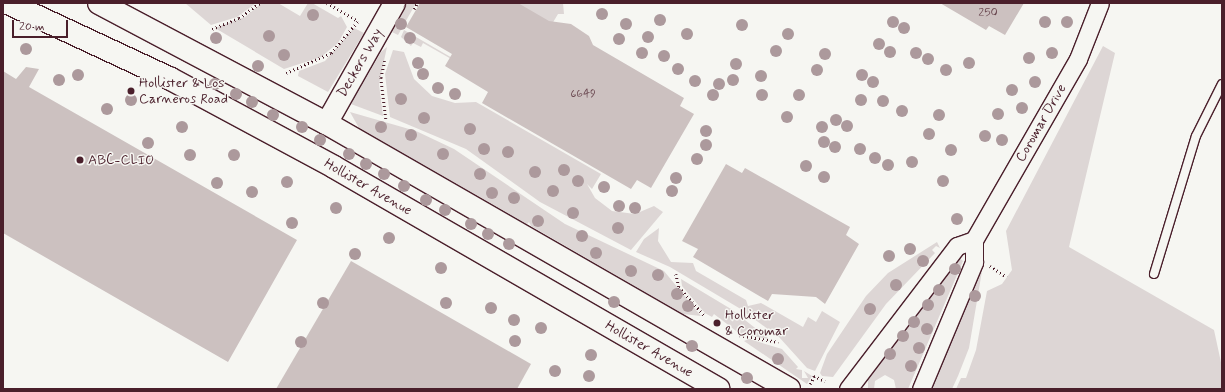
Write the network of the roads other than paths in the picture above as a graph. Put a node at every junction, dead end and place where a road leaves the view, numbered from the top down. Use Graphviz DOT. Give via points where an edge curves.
graph roads {
  1 [pos="8,3"];
  2 [pos="99,3"];
  3 [pos="1100,3"];
  4 [pos="402,9"];
  5 [pos="1222,84"];
  6 [pos="326,122"];
  7 [pos="974,240"];
  8 [pos="1154,274"];
  9 [pos="719,389"];
  10 [pos="789,389"];
  11 [pos="848,389"];
  12 [pos="921,389"];
  1 -- 9 [label="main road, Hollister Avenue" via="169,78 334,167"];
  2 -- 6 [label="main road"];
  3 -- 7 [label="street, Coromar Drive" via="1078,59"];
  4 -- 6 [label="street, Deckers Way"];
  5 -- 8 [label="lane" via="1196,136"];
  6 -- 10 [label="main road"];
  7 -- 11 [label="street" via="956,246"];
  7 -- 12 [label="street, Coromar Drive" via="974,262"];
}
